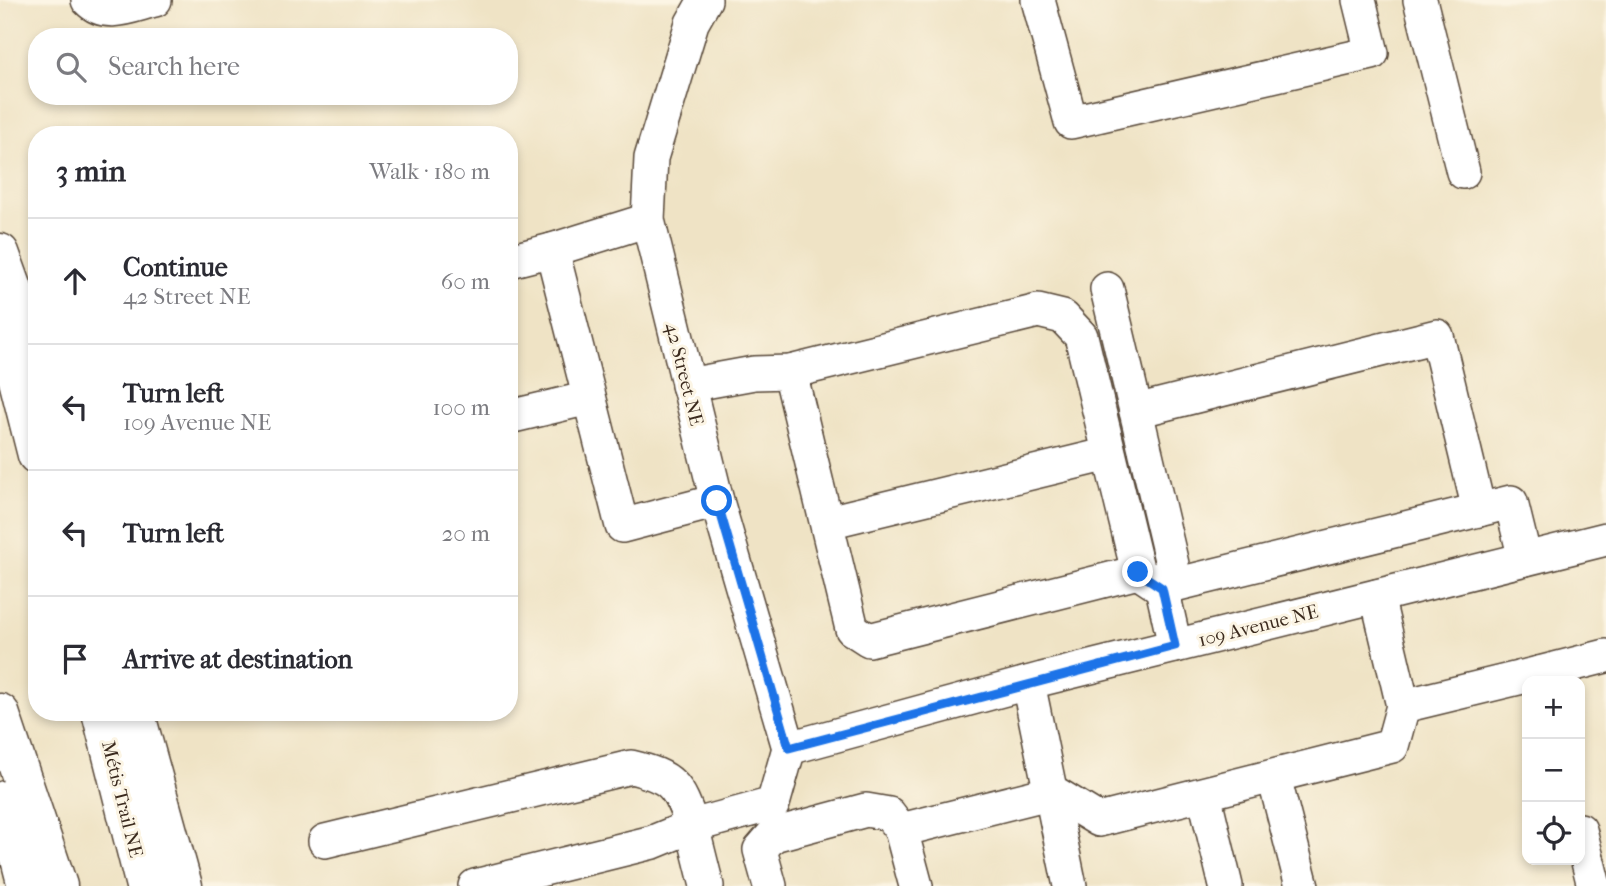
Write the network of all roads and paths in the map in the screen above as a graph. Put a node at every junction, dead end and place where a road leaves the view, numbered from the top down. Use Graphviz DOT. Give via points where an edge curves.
graph roads {
  1 [pos="88,0"];
  2 [pos="155,0"];
  3 [pos="705,0"];
  4 [pos="1038,0"];
  5 [pos="1359,0"];
  6 [pos="1420,0"];
  7 [pos="1463,172"];
  8 [pos="648,220"];
  9 [pos="552,250"];
  10 [pos="0,253"];
  11 [pos="518,259"];
  12 [pos="1107,289"];
  13 [pos="0,309"];
  14 [pos="28,330"];
  15 [pos="790,372"];
  16 [pos="688,385"];
  17 [pos="589,398"];
  18 [pos="1136,411"];
  19 [pos="518,415"];
  20 [pos="28,419"];
  21 [pos="1109,454"];
  22 [pos="717,501"];
  23 [pos="1479,510"];
  24 [pos="828,523"];
  25 [pos="1606,540"];
  26 [pos="1525,559"];
  27 [pos="1150,580"];
  28 [pos="1377,596"];
  29 [pos="1175,646"];
  30 [pos="1606,656"];
  31 [pos="1543,676"];
  32 [pos="1522,681"];
  33 [pos="1028,683"];
  34 [pos="1403,706"];
  35 [pos="0,713"];
  36 [pos="103,721"];
  37 [pos="137,721"];
  38 [pos="789,748"];
  39 [pos="1274,776"];
  40 [pos="0,781"];
  41 [pos="1053,792"];
  42 [pos="1204,794"];
  43 [pos="692,826"];
  44 [pos="901,830"];
  45 [pos="325,841"];
  46 [pos="1585,850"];
  47 [pos="27,886"];
  48 [pos="58,886"];
  49 [pos="145,886"];
  50 [pos="183,886"];
  51 [pos="475,886"];
  52 [pos="707,886"];
  53 [pos="770,886"];
  54 [pos="916,886"];
  55 [pos="1070,886"];
  56 [pos="1227,886"];
  57 [pos="1302,886"];
  58 [pos="1594,886"];
  1 -- 2 [label="street" via="108,11"];
  3 -- 8 [label="street, 42 Street NE" via="692,23 651,158"];
  4 -- 5 [label="street" via="1071,121 1372,53"];
  6 -- 7 [label="street"];
  8 -- 9 [label="street"];
  8 -- 16 [label="street, 42 Street NE"];
  9 -- 11 [label="street"];
  9 -- 17 [label="street"];
  10 -- 14 [label="main road"];
  12 -- 18 [label="street"];
  13 -- 20 [label="main road"];
  15 -- 16 [label="street" via="754,373"];
  15 -- 21 [label="street" via="1038,311 1063,317 1081,336"];
  15 -- 24 [label="street"];
  16 -- 22 [label="street, 42 Street NE"];
  17 -- 19 [label="street"];
  17 -- 22 [label="street" via="622,526"];
  18 -- 23 [label="street" via="1437,336"];
  18 -- 27 [label="street" via="1172,564"];
  21 -- 24 [label="street"];
  21 -- 27 [label="street"];
  22 -- 38 [label="street, 42 Street NE"];
  23 -- 26 [label="street" via="1511,502"];
  23 -- 27 [label="street"];
  24 -- 27 [label="street" via="852,629 869,640"];
  25 -- 26 [label="street, 109 Avenue NE"];
  26 -- 28 [label="street, 109 Avenue NE"];
  27 -- 29 [label="street"];
  28 -- 29 [label="street, 109 Avenue NE"];
  28 -- 34 [label="street"];
  29 -- 33 [label="street, 109 Avenue NE"];
  30 -- 31 [label="street"];
  32 -- 34 [label="street"];
  33 -- 38 [label="street, 109 Avenue NE"];
  33 -- 41 [label="street"];
  34 -- 39 [label="street" via="1392,746"];
  35 -- 48 [label="main road"];
  36 -- 49 [label="main road, Métis Trail NE"];
  37 -- 50 [label="main road"];
  38 -- 43 [label="street" via="773,804"];
  39 -- 42 [label="street"];
  39 -- 57 [label="street"];
  40 -- 47 [label="main road"];
  41 -- 42 [label="street" via="1099,820"];
  41 -- 44 [label="street"];
  41 -- 55 [label="street" via="1054,820"];
  42 -- 56 [label="street"];
  43 -- 45 [label="street" via="682,794 660,774 631,767"];
  43 -- 51 [label="street" via="653,842"];
  43 -- 52 [label="street"];
  44 -- 53 [label="street" via="889,814 866,810 773,835 761,850"];
  44 -- 54 [label="street"];
  46 -- 58 [label="street"];
}
